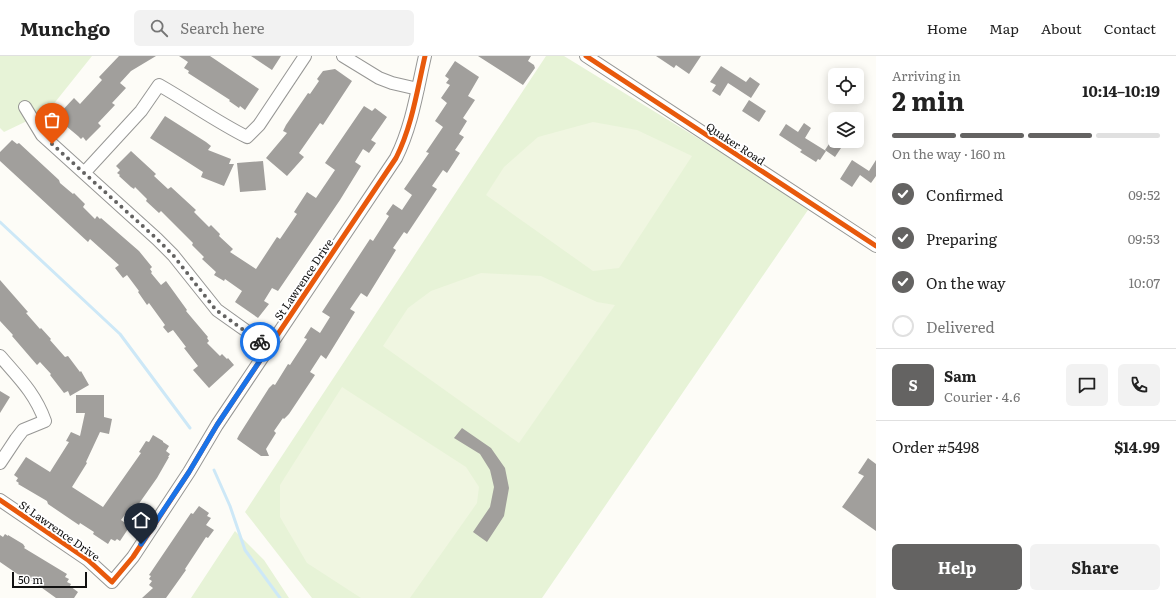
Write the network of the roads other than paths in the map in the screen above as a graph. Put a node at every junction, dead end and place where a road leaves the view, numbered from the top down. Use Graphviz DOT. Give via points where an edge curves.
graph roads {
  1 [pos="305,56"];
  2 [pos="344,56"];
  3 [pos="425,56"];
  4 [pos="586,56"];
  5 [pos="418,89"];
  6 [pos="25,107"];
  7 [pos="84,173"];
  8 [pos="876,246"];
  9 [pos="269,347"];
  10 [pos="0,356"];
  11 [pos="0,463"];
  12 [pos="0,500"];
  1 -- 7 [label="street" via="259,125 247,137 226,127 159,85 142,111"];
  2 -- 5 [label="street" via="379,78"];
  3 -- 5 [label="street, St Lawrence Drive"];
  4 -- 8 [label="street, Quaker Road"];
  5 -- 9 [label="street, St Lawrence Drive" via="404,143 396,158"];
  6 -- 7 [label="street" via="42,135"];
  7 -- 9 [label="street" via="173,255 216,310"];
  9 -- 12 [label="street, St Lawrence Drive" via="185,479 133,556 112,582 88,560"];
  10 -- 11 [label="street" via="32,392 45,420 23,430"];
}
